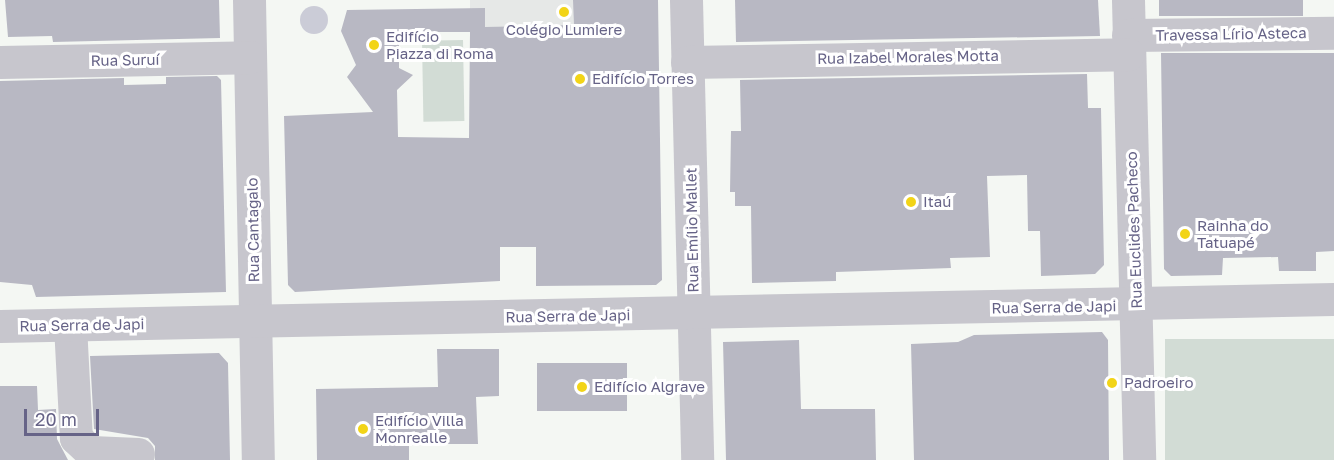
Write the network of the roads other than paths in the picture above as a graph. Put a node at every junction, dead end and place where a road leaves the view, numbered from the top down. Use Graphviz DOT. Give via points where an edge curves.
graph roads {
  1 [pos="249,0"];
  2 [pos="686,0"];
  3 [pos="1128,0"];
  4 [pos="1334,33"];
  5 [pos="1128,44"];
  6 [pos="250,57"];
  7 [pos="0,62"];
  8 [pos="687,62"];
  9 [pos="1334,299"];
  10 [pos="1136,305"];
  11 [pos="694,313"];
  12 [pos="255,322"];
  13 [pos="70,325"];
  14 [pos="0,326"];
  15 [pos="138,454"];
  16 [pos="258,460"];
  17 [pos="697,460"];
  18 [pos="1139,460"];
  1 -- 6 [label="street, Rua Cantagalo"];
  2 -- 8 [label="street, Rua Emílio Mallet"];
  3 -- 5 [label="street, Rua Euclides Pacheco"];
  4 -- 5 [label="street, Travessa Lírio Asteca"];
  5 -- 8 [label="street, Rua Izabel Morales Motta"];
  5 -- 10 [label="street, Rua Euclides Pacheco"];
  6 -- 7 [label="street, Rua Suruí"];
  6 -- 12 [label="street, Rua Cantagalo"];
  8 -- 11 [label="street, Rua Emílio Mallet"];
  9 -- 10 [label="street, Rua Serra de Japi"];
  10 -- 11 [label="street, Rua Serra de Japi"];
  10 -- 18 [label="street, Rua Euclides Pacheco"];
  11 -- 12 [label="street, Rua Serra de Japi"];
  11 -- 17 [label="street, Rua Emílio Mallet"];
  12 -- 13 [label="street, Rua Serra de Japi"];
  12 -- 16 [label="street, Rua Cantagalo"];
  13 -- 14 [label="street, Rua Serra de Japi"];
  13 -- 15 [label="street" via="76,438 91,452"];
}
